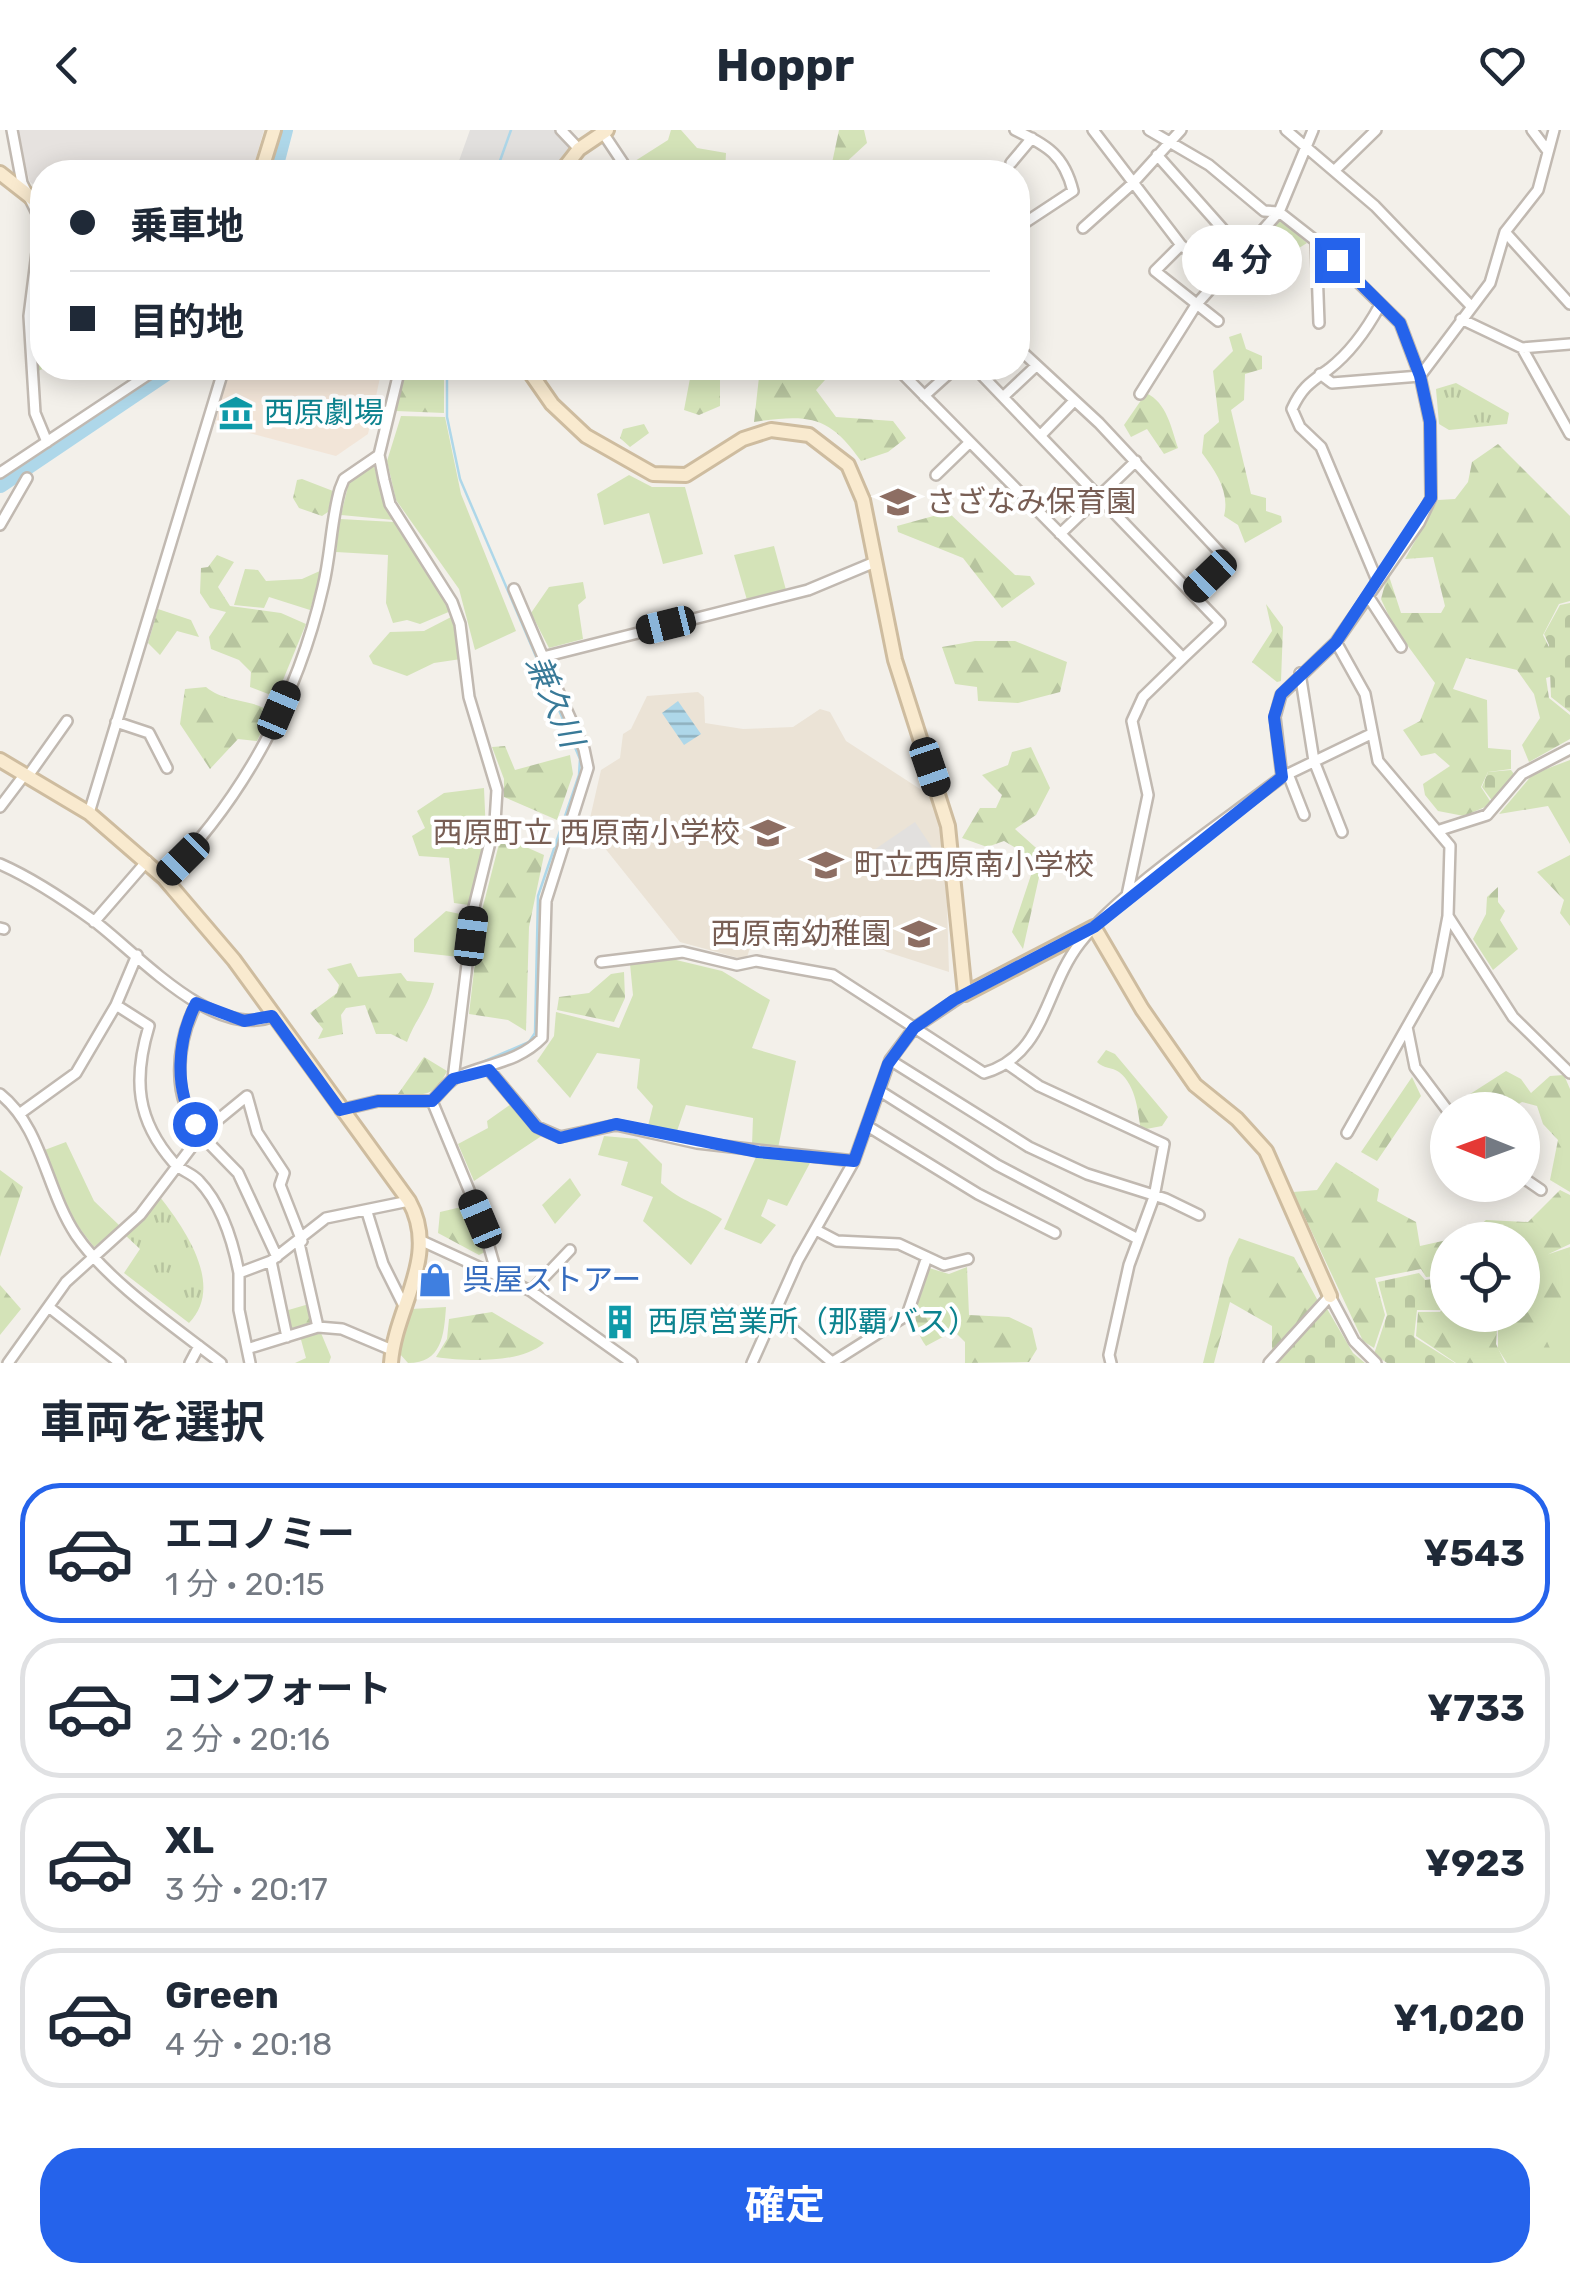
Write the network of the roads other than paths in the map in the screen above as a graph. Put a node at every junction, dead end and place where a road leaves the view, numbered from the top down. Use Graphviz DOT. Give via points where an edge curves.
graph roads {
  1 [pos="12,130"];
  2 [pos="274,130"];
  3 [pos="561,130"];
  4 [pos="1016,130"];
  5 [pos="1093,130"];
  6 [pos="1149,130"];
  7 [pos="1181,130"];
  8 [pos="1286,130"];
  9 [pos="1313,130"];
  10 [pos="1376,130"];
  11 [pos="1532,130"];
  12 [pos="1554,130"];
  13 [pos="605,131"];
  14 [pos="1032,138"];
  15 [pos="1171,142"];
  16 [pos="1304,146"];
  17 [pos="579,149"];
  18 [pos="1547,150"];
  19 [pos="1157,155"];
  20 [pos="265,160"];
  21 [pos="570,160"];
  22 [pos="622,160"];
  23 [pos="1014,160"];
  24 [pos="1336,170"];
  25 [pos="0,173"];
  26 [pos="1132,184"];
  27 [pos="30,194"];
  28 [pos="30,198"];
  29 [pos="1279,212"];
  30 [pos="1030,219"];
  31 [pos="1083,228"];
  32 [pos="1505,232"];
  33 [pos="1316,242"];
  34 [pos="1180,245"];
  35 [pos="1244,253"];
  36 [pos="1196,257"];
  37 [pos="30,298"];
  38 [pos="1570,304"];
  39 [pos="1196,306"];
  40 [pos="1380,306"];
  41 [pos="1472,307"];
  42 [pos="1462,320"];
  43 [pos="1218,321"];
  44 [pos="1319,323"];
  45 [pos="30,334"];
  46 [pos="1570,344"];
  47 [pos="1522,348"];
  48 [pos="1030,360"];
  49 [pos="1036,366"];
  50 [pos="1030,372"];
  51 [pos="1320,374"];
  52 [pos="1420,376"];
  53 [pos="32,380"];
  54 [pos="140,380"];
  55 [pos="220,380"];
  56 [pos="397,380"];
  57 [pos="535,380"];
  58 [pos="909,380"];
  59 [pos="942,380"];
  60 [pos="987,380"];
  61 [pos="1022,380"];
  62 [pos="1140,394"];
  63 [pos="924,396"];
  64 [pos="1004,397"];
  65 [pos="1074,401"];
  66 [pos="1570,434"];
  67 [pos="1041,436"];
  68 [pos="47,442"];
  69 [pos="970,443"];
  70 [pos="379,454"];
  71 [pos="1136,461"];
  72 [pos="0,473"];
  73 [pos="936,475"];
  74 [pos="27,478"];
  75 [pos="1099,496"];
  76 [pos="0,525"];
  77 [pos="1060,534"];
  78 [pos="875,562"];
  79 [pos="1376,578"];
  80 [pos="514,589"];
  81 [pos="1192,593"];
  82 [pos="1368,596"];
  83 [pos="1336,642"];
  84 [pos="1401,647"];
  85 [pos="543,657"];
  86 [pos="1183,658"];
  87 [pos="1300,673"];
  88 [pos="67,720"];
  89 [pos="116,722"];
  90 [pos="1372,734"];
  91 [pos="1570,750"];
  92 [pos="0,760"];
  93 [pos="1314,761"];
  94 [pos="167,768"];
  95 [pos="27,775"];
  96 [pos="1285,776"];
  97 [pos="0,807"];
  98 [pos="90,812"];
  99 [pos="1304,815"];
  100 [pos="1440,830"];
  101 [pos="1342,832"];
  102 [pos="148,861"];
  103 [pos="0,864"];
  104 [pos="164,878"];
  105 [pos="1126,900"];
  106 [pos="1448,916"];
  107 [pos="94,922"];
  108 [pos="1094,927"];
  109 [pos="137,955"];
  110 [pos="601,962"];
  111 [pos="965,994"];
  112 [pos="196,1003"];
  113 [pos="116,1005"];
  114 [pos="272,1016"];
  115 [pos="1407,1026"];
  116 [pos="914,1028"];
  117 [pos="890,1060"];
  118 [pos="1009,1065"];
  119 [pos="489,1070"];
  120 [pos="1570,1073"];
  121 [pos="453,1079"];
  122 [pos="880,1092"];
  123 [pos="1435,1092"];
  124 [pos="0,1094"];
  125 [pos="432,1101"];
  126 [pos="340,1110"];
  127 [pos="22,1112"];
  128 [pos="869,1127"];
  129 [pos="202,1133"];
  130 [pos="1347,1134"];
  131 [pos="854,1161"];
  132 [pos="178,1168"];
  133 [pos="1154,1197"];
  134 [pos="409,1201"];
  135 [pos="367,1212"];
  136 [pos="1200,1215"];
  137 [pos="816,1230"];
  138 [pos="1056,1233"];
  139 [pos="1136,1238"];
  140 [pos="422,1241"];
  141 [pos="300,1242"];
  142 [pos="570,1250"];
  143 [pos="927,1257"];
  144 [pos="94,1258"];
  145 [pos="274,1259"];
  146 [pos="968,1259"];
  147 [pos="496,1272"];
  148 [pos="240,1273"];
  149 [pos="531,1291"];
  150 [pos="1330,1296"];
  151 [pos="50,1308"];
  152 [pos="404,1308"];
  153 [pos="776,1315"];
  154 [pos="318,1327"];
  155 [pos="287,1337"];
  156 [pos="198,1346"];
  157 [pos="250,1348"];
  158 [pos="392,1356"];
  159 [pos="12,1362"];
  160 [pos="120,1363"];
  161 [pos="190,1363"];
  162 [pos="220,1363"];
  163 [pos="250,1363"];
  164 [pos="632,1363"];
  165 [pos="752,1363"];
  166 [pos="832,1363"];
  167 [pos="1112,1363"];
  168 [pos="1269,1363"];
  169 [pos="1376,1363"];
  1 -- 27 [label="street"];
  2 -- 20 [label="street"];
  3 -- 17 [label="street"];
  4 -- 14 [label="street"];
  5 -- 26 [label="street"];
  6 -- 15 [label="street"];
  7 -- 15 [label="street"];
  8 -- 16 [label="street"];
  9 -- 16 [label="street"];
  10 -- 24 [label="street"];
  11 -- 18 [label="street"];
  12 -- 18 [label="street"];
  13 -- 17 [label="street"];
  13 -- 22 [label="street"];
  14 -- 23 [label="street"];
  14 -- 30 [label="street" via="1067,166 1073,191"];
  15 -- 19 [label="street"];
  15 -- 29 [label="street" via="1264,211"];
  16 -- 24 [label="street"];
  16 -- 29 [label="street"];
  17 -- 21 [label="street"];
  18 -- 32 [label="street" via="1538,190"];
  19 -- 26 [label="street"];
  19 -- 35 [label="street"];
  24 -- 41 [label="street"];
  25 -- 28 [label="street"];
  26 -- 31 [label="street"];
  26 -- 34 [label="street"];
  29 -- 33 [label="street"];
  29 -- 35 [label="street"];
  32 -- 38 [label="street"];
  32 -- 41 [label="street" via="1490,284"];
  33 -- 40 [label="street"];
  33 -- 44 [label="street"];
  34 -- 36 [label="street"];
  34 -- 39 [label="street" via="1155,271"];
  35 -- 39 [label="street"];
  37 -- 45 [label="street"];
  39 -- 43 [label="street"];
  39 -- 62 [label="street"];
  40 -- 51 [label="street" via="1363,334"];
  40 -- 52 [label="street" via="1400,323"];
  41 -- 42 [label="street"];
  42 -- 47 [label="street"];
  42 -- 52 [label="street"];
  46 -- 47 [label="street"];
  47 -- 66 [label="street"];
  48 -- 49 [label="street"];
  49 -- 50 [label="street"];
  49 -- 65 [label="street"];
  51 -- 52 [label="street" via="1332,383"];
  51 -- 79 [label="street" via="1305,383 1292,408 1300,428 1321,447"];
  52 -- 79 [label="street" via="1432,439 1431,498"];
  53 -- 68 [label="street" via="34,413"];
  54 -- 68 [label="street"];
  55 -- 89 [label="street"];
  56 -- 70 [label="street"];
  57 -- 78 [label="street" via="586,436 664,477 693,472 760,432 809,435 839,455 857,481"];
  58 -- 63 [label="street"];
  59 -- 63 [label="street"];
  60 -- 64 [label="street"];
  61 -- 64 [label="street"];
  63 -- 69 [label="street"];
  64 -- 67 [label="street"];
  65 -- 67 [label="street"];
  65 -- 71 [label="street"];
  67 -- 75 [label="street"];
  68 -- 72 [label="street"];
  69 -- 73 [label="street"];
  69 -- 77 [label="street"];
  70 -- 104 [label="street" via="340,488 314,624 262,753"];
  70 -- 121 [label="street" via="390,504 460,624 469,697 497,790 474,907"];
  71 -- 75 [label="street"];
  71 -- 81 [label="street" via="1227,560"];
  74 -- 76 [label="street"];
  75 -- 77 [label="street"];
  75 -- 81 [label="street"];
  77 -- 86 [label="street"];
  78 -- 85 [label="street" via="808,590"];
  78 -- 111 [label="street" via="895,660 948,826"];
  79 -- 82 [label="street"];
  80 -- 85 [label="street"];
  81 -- 86 [label="street" via="1220,623"];
  82 -- 83 [label="street"];
  82 -- 84 [label="street"];
  83 -- 87 [label="street"];
  83 -- 90 [label="street" via="1365,694"];
  85 -- 119 [label="street" via="588,768 546,901 542,1038"];
  86 -- 105 [label="street" via="1143,697 1132,720 1148,796"];
  87 -- 93 [label="street"];
  87 -- 96 [label="street" via="1281,694 1274,717"];
  88 -- 95 [label="street"];
  89 -- 94 [label="street" via="149,733"];
  89 -- 98 [label="street"];
  90 -- 93 [label="street"];
  90 -- 100 [label="street" via="1378,760"];
  91 -- 100 [label="street" via="1522,774 1487,815"];
  92 -- 95 [label="street"];
  93 -- 96 [label="street"];
  93 -- 101 [label="street"];
  95 -- 97 [label="street"];
  95 -- 98 [label="street"];
  96 -- 99 [label="street"];
  96 -- 105 [label="street"];
  98 -- 102 [label="street"];
  100 -- 106 [label="street" via="1450,846"];
  102 -- 104 [label="street"];
  102 -- 107 [label="street"];
  103 -- 107 [label="street"];
  104 -- 114 [label="street"];
  105 -- 108 [label="street"];
  106 -- 115 [label="street" via="1437,974"];
  106 -- 120 [label="street" via="1513,1016"];
  107 -- 109 [label="street"];
  108 -- 111 [label="street"];
  108 -- 118 [label="street" via="1061,968 1048,1009"];
  108 -- 150 [label="street" via="1195,1085 1266,1152"];
  109 -- 112 [label="street"];
  109 -- 113 [label="street"];
  110 -- 116 [label="street" via="684,952 833,974"];
  111 -- 116 [label="street"];
  112 -- 114 [label="street" via="244,1021"];
  112 -- 129 [label="street" via="186,1029 181,1087"];
  113 -- 127 [label="street" via="76,1073"];
  113 -- 132 [label="street" via="148,1026 138,1062 138,1100"];
  114 -- 126 [label="street"];
  115 -- 123 [label="street" via="1416,1066"];
  115 -- 130 [label="street"];
  116 -- 117 [label="street"];
  116 -- 118 [label="street" via="984,1073"];
  117 -- 122 [label="street"];
  117 -- 133 [label="street" via="1030,1147"];
  118 -- 133 [label="street" via="1039,1086 1164,1144"];
  119 -- 121 [label="street"];
  119 -- 131 [label="street" via="536,1127 560,1138 616,1124 697,1143"];
  121 -- 125 [label="street"];
  122 -- 128 [label="street"];
  122 -- 139 [label="street" via="997,1166"];
  124 -- 127 [label="street"];
  125 -- 126 [label="street" via="378,1101"];
  125 -- 147 [label="street"];
  126 -- 134 [label="street"];
  127 -- 144 [label="street" via="66,1217"];
  128 -- 131 [label="street"];
  128 -- 138 [label="street"];
  129 -- 132 [label="street"];
  129 -- 141 [label="street" via="247,1096 257,1132 284,1173 280,1185"];
  129 -- 145 [label="street" via="238,1173"];
  131 -- 137 [label="street"];
  132 -- 144 [label="street"];
  132 -- 148 [label="street" via="198,1180 219,1211"];
  133 -- 136 [label="street"];
  133 -- 139 [label="street"];
  134 -- 135 [label="street"];
  134 -- 140 [label="street"];
  135 -- 141 [label="street" via="326,1218"];
  135 -- 152 [label="street"];
  137 -- 143 [label="street" via="836,1240 899,1244"];
  137 -- 153 [label="street"];
  139 -- 167 [label="street" via="1108,1356"];
  140 -- 147 [label="street"];
  140 -- 152 [label="street"];
  141 -- 145 [label="street"];
  141 -- 154 [label="street"];
  142 -- 149 [label="street"];
  143 -- 146 [label="street" via="944,1265"];
  143 -- 166 [label="street" via="908,1314"];
  144 -- 151 [label="street" via="66,1282"];
  144 -- 156 [label="street"];
  145 -- 148 [label="street"];
  145 -- 155 [label="street"];
  147 -- 149 [label="street"];
  148 -- 157 [label="street" via="239,1310"];
  149 -- 164 [label="street"];
  150 -- 168 [label="street"];
  150 -- 169 [label="street" via="1354,1341"];
  151 -- 159 [label="street"];
  151 -- 160 [label="street"];
  152 -- 158 [label="street"];
  153 -- 165 [label="street"];
  153 -- 166 [label="street"];
  154 -- 155 [label="street"];
  154 -- 158 [label="street" via="342,1329"];
  155 -- 157 [label="street"];
  156 -- 161 [label="street"];
  156 -- 162 [label="street"];
  157 -- 163 [label="street"];
}
